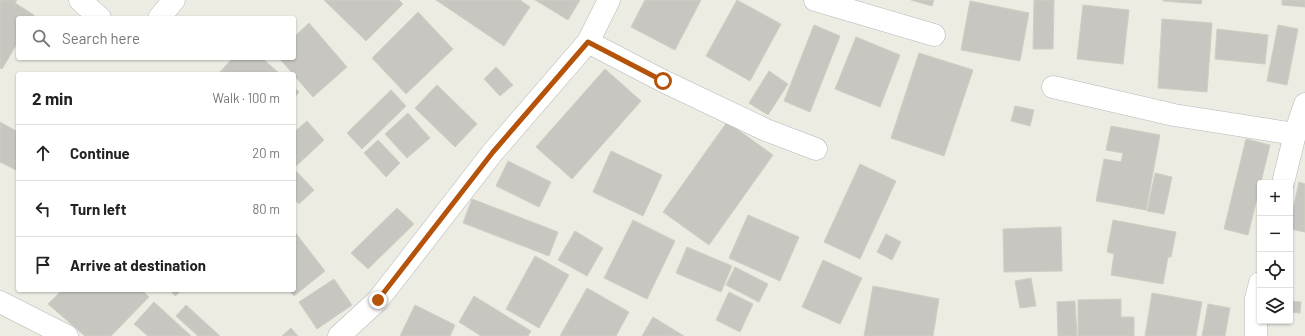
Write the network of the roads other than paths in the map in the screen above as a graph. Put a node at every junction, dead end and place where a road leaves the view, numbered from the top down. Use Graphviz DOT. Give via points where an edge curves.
graph roads {
  1 [pos="80,0"];
  2 [pos="174,0"];
  3 [pos="609,0"];
  4 [pos="815,0"];
  5 [pos="98,16"];
  6 [pos="161,16"];
  7 [pos="934,35"];
  8 [pos="588,42"];
  9 [pos="1053,87"];
  10 [pos="1305,104"];
  11 [pos="1295,134"];
  12 [pos="816,149"];
  13 [pos="1284,180"];
  14 [pos="1259,288"];
  15 [pos="0,302"];
  16 [pos="67,336"];
  17 [pos="339,336"];
  18 [pos="1256,336"];
  1 -- 5 [label="street"];
  2 -- 6 [label="street"];
  3 -- 8 [label="street"];
  4 -- 7 [label="street"];
  8 -- 12 [label="street" via="766,130"];
  8 -- 17 [label="street" via="493,152 378,300"];
  9 -- 11 [label="street" via="1174,115"];
  10 -- 11 [label="street"];
  11 -- 13 [label="street"];
  14 -- 18 [label="street" via="1256,299"];
  15 -- 16 [label="street"];
}
